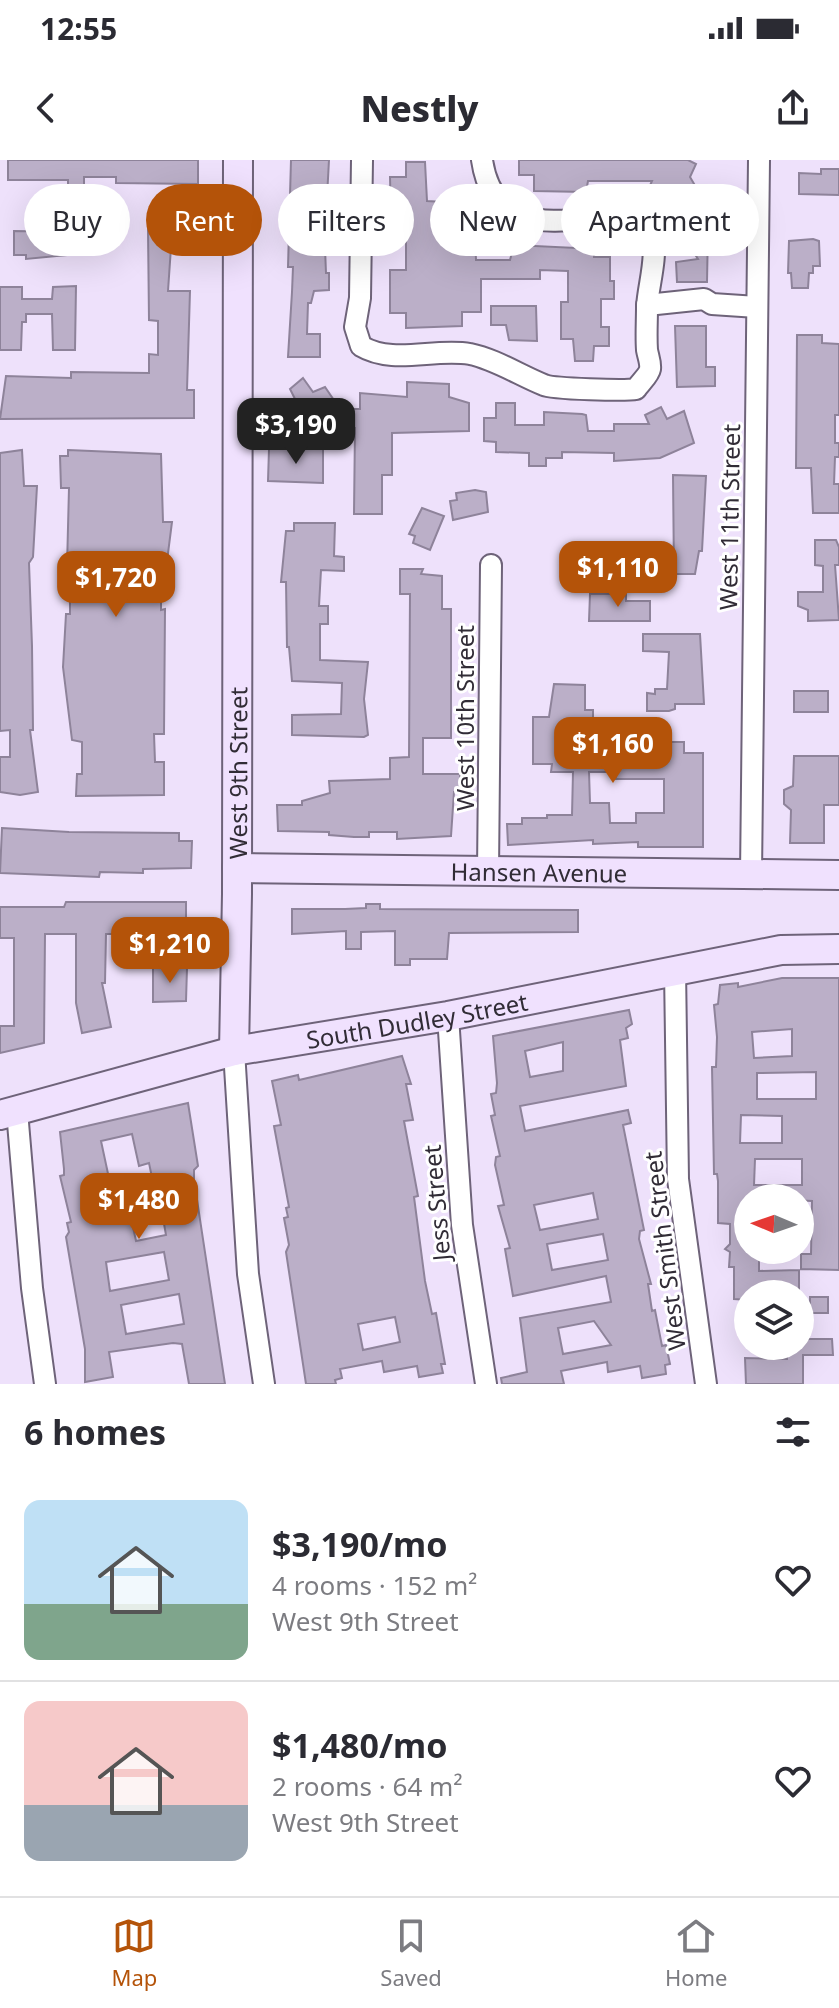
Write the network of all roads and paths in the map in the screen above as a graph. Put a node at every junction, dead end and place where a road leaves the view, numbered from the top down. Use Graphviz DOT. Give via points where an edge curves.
graph roads {
  1 [pos="238,160"];
  2 [pos="362,160"];
  3 [pos="482,160"];
  4 [pos="759,160"];
  5 [pos="647,305"];
  6 [pos="757,307"];
  7 [pos="491,565"];
  8 [pos="237,868"];
  9 [pos="488,872"];
  10 [pos="751,875"];
  11 [pos="839,875"];
  12 [pos="839,949"];
  13 [pos="675,969"];
  14 [pos="448,1016"];
  15 [pos="234,1051"];
  16 [pos="8,1113"];
  17 [pos="45,1384"];
  18 [pos="264,1384"];
  19 [pos="486,1384"];
  20 [pos="706,1384"];
  1 -- 8 [label="street, West 9th Street"];
  2 -- 5 [label="street" via="355,327 361,346 380,357 471,354 549,387 636,389 650,370"];
  3 -- 5 [label="street" via="485,177 503,205 521,219 592,221 622,216 641,221 653,239"];
  4 -- 6 [label="street, West 11th Street"];
  5 -- 6 [label="street" via="704,299"];
  6 -- 10 [label="street, West 11th Street"];
  7 -- 9 [label="street, West 10th Street"];
  8 -- 9 [label="street, Hansen Avenue"];
  8 -- 15 [label="street, West 9th Street"];
  9 -- 10 [label="street, Hansen Avenue"];
  10 -- 11 [label="street, Hansen Avenue"];
  12 -- 13 [label="street, South Dudley Street" via="781,950"];
  13 -- 14 [label="street, South Dudley Street"];
  13 -- 20 [label="street, West Smith Street" via="678,1179"];
  14 -- 15 [label="street, South Dudley Street"];
  14 -- 19 [label="street, Jess Street" via="462,1225"];
  15 -- 16 [label="street, South Dudley Street"];
  15 -- 18 [label="street, West 9th Street" via="248,1274"];
  16 -- 17 [label="street"];
}
